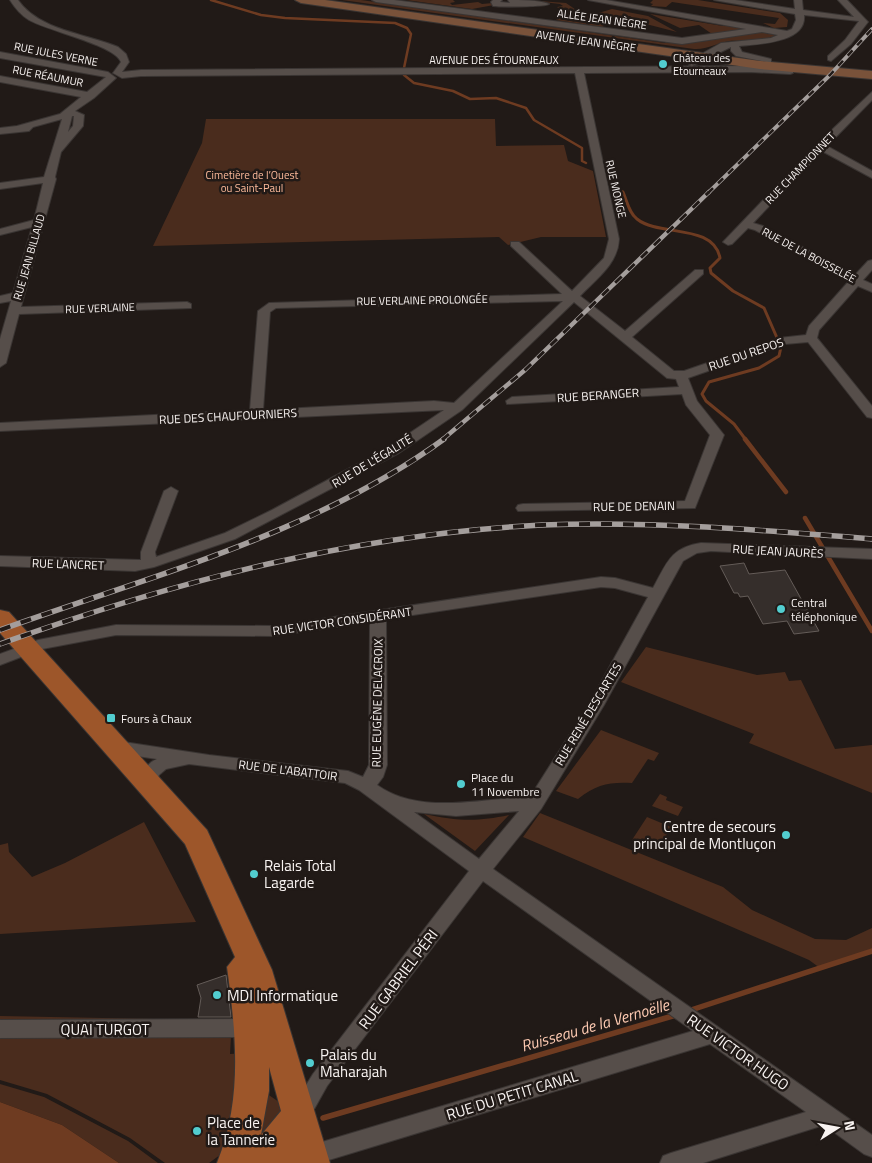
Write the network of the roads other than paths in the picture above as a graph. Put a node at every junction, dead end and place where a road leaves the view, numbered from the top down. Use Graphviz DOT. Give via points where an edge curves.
graph roads {
  1 [pos="14,0"];
  2 [pos="301,0"];
  3 [pos="328,0"];
  4 [pos="376,0"];
  5 [pos="592,0"];
  6 [pos="718,0"];
  7 [pos="798,0"];
  8 [pos="842,0"];
  9 [pos="514,1"];
  10 [pos="498,3"];
  11 [pos="545,4"];
  12 [pos="466,11"];
  13 [pos="801,12"];
  14 [pos="862,19"];
  15 [pos="636,28"];
  16 [pos="764,30"];
  17 [pos="683,33"];
  18 [pos="788,34"];
  19 [pos="652,35"];
  20 [pos="738,45"];
  21 [pos="670,52"];
  22 [pos="0,55"];
  23 [pos="715,57"];
  24 [pos="831,58"];
  25 [pos="768,61"];
  26 [pos="690,64"];
  27 [pos="677,70"];
  28 [pos="701,70"];
  29 [pos="579,71"];
  30 [pos="870,73"];
  31 [pos="115,76"];
  32 [pos="0,79"];
  33 [pos="872,95"];
  34 [pos="91,96"];
  35 [pos="69,117"];
  36 [pos="21,128"];
  37 [pos="0,131"];
  38 [pos="820,146"];
  39 [pos="57,152"];
  40 [pos="872,176"];
  41 [pos="51,179"];
  42 [pos="0,186"];
  43 [pos="38,222"];
  44 [pos="746,224"];
  45 [pos="0,232"];
  46 [pos="728,242"];
  47 [pos="515,244"];
  48 [pos="872,263"];
  49 [pos="699,272"];
  50 [pos="856,280"];
  51 [pos="872,289"];
  52 [pos="19,295"];
  53 [pos="572,297"];
  54 [pos="0,300"];
  55 [pos="187,306"];
  56 [pos="14,311"];
  57 [pos="4,325"];
  58 [pos="622,337"];
  59 [pos="812,338"];
  60 [pos="0,362"];
  61 [pos="681,376"];
  62 [pos="685,390"];
  63 [pos="512,401"];
  64 [pos="457,407"];
  65 [pos="256,414"];
  66 [pos="872,414"];
  67 [pos="0,427"];
  68 [pos="170,492"];
  69 [pos="523,508"];
  70 [pos="685,552"];
  71 [pos="872,554"];
  72 [pos="0,561"];
  73 [pos="142,565"];
  74 [pos="656,594"];
  75 [pos="378,616"];
  76 [pos="0,619"];
  77 [pos="26,649"];
  78 [pos="0,660"];
  79 [pos="117,747"];
  80 [pos="209,761"];
  81 [pos="148,783"];
  82 [pos="365,785"];
  83 [pos="386,800"];
  84 [pos="535,804"];
  85 [pos="481,870"];
  86 [pos="238,930"];
  87 [pos="211,1027"];
  88 [pos="0,1029"];
  89 [pos="250,1030"];
  90 [pos="713,1034"];
  91 [pos="305,1081"];
  92 [pos="300,1113"];
  93 [pos="827,1115"];
  94 [pos="872,1147"];
  95 [pos="305,1160"];
  96 [pos="234,1163"];
  97 [pos="260,1163"];
  98 [pos="671,1163"];
  1 -- 31 [label="street" via="20,10 38,21 115,49 125,62"];
  2 -- 21 [label="main road, AVENUE JEAN NÈGRE"];
  3 -- 23 [label="main road, AVENUE JEAN NÈGRE"];
  4 -- 12 [label="street, ALLÉE JEAN NÈGRE"];
  5 -- 16 [label="street"];
  6 -- 13 [label="street"];
  7 -- 13 [label="street"];
  8 -- 14 [label="street"];
  9 -- 10 [label="street" via="511,6"];
  9 -- 11 [label="street"];
  10 -- 12 [label="street"];
  12 -- 19 [label="street, ALLÉE JEAN NÈGRE"];
  13 -- 14 [label="street"];
  13 -- 18 [label="street" via="799,26"];
  14 -- 24 [label="street" via="862,25"];
  15 -- 19 [label="street"];
  16 -- 18 [label="street"];
  16 -- 19 [label="street, ALLÉE JEAN NÈGRE" via="692,41"];
  17 -- 19 [label="street"];
  18 -- 20 [label="street"];
  20 -- 23 [label="street"];
  20 -- 23 [label="street" via="724,45"];
  20 -- 25 [label="street" via="735,52"];
  21 -- 23 [label="main road, AVENUE JEAN NÈGRE"];
  21 -- 26 [label="street"];
  22 -- 31 [label="street, RUE JULES VERNE"];
  23 -- 25 [label="main road, AVENUE JEAN NÈGRE"];
  23 -- 26 [label="street"];
  23 -- 28 [label="street" via="711,68"];
  23 -- 30 [label="main road, AVENUE JEAN NÈGRE" via="786,68"];
  25 -- 30 [label="main road, AVENUE JEAN NÈGRE"];
  26 -- 27 [label="street"];
  27 -- 28 [label="street, AVENUE DES ÉTOURNEAUX"];
  27 -- 29 [label="street, AVENUE DES ÉTOURNEAUX"];
  28 -- 30 [label="street, AVENUE DES ÉTOURNEAUX"];
  29 -- 31 [label="street, AVENUE DES ÉTOURNEAUX" via="161,73"];
  29 -- 53 [label="street, RUE MONGE" via="614,239 609,260"];
  31 -- 34 [label="street"];
  32 -- 34 [label="street, RUE RÉAUMUR"];
  33 -- 38 [label="street, RUE CHAMPIONNET"];
  34 -- 35 [label="street"];
  35 -- 36 [label="street"];
  35 -- 36 [label="street"];
  35 -- 39 [label="street, RUE JEAN BILLAUD"];
  35 -- 39 [label="street" via="79,115 78,126"];
  36 -- 37 [label="street"];
  38 -- 40 [label="street"];
  38 -- 44 [label="street, RUE CHAMPIONNET"];
  39 -- 41 [label="street, RUE JEAN BILLAUD"];
  41 -- 42 [label="street"];
  41 -- 43 [label="street, RUE JEAN BILLAUD"];
  43 -- 45 [label="street"];
  43 -- 52 [label="street, RUE JEAN BILLAUD"];
  44 -- 46 [label="street, RUE CHAMPIONNET"];
  44 -- 50 [label="street, RUE DE LA BOISSELÉE"];
  47 -- 53 [label="street"];
  48 -- 50 [label="street"];
  49 -- 58 [label="street" via="634,331"];
  50 -- 51 [label="street, RUE DE LA BOISSELÉE"];
  50 -- 59 [label="street" via="813,329"];
  52 -- 54 [label="street"];
  52 -- 56 [label="street, RUE JEAN BILLAUD"];
  53 -- 58 [label="street"];
  53 -- 64 [label="street, RUE DE L'ÉGALITÉ"];
  53 -- 65 [label="street, RUE VERLAINE PROLONGÉE" via="273,305 264,311"];
  55 -- 56 [label="street, RUE VERLAINE"];
  56 -- 57 [label="street, RUE JEAN BILLAUD"];
  57 -- 60 [label="street, RUE JEAN BILLAUD"];
  58 -- 61 [label="street" via="666,373"];
  59 -- 61 [label="street, RUE DU REPOS" via="779,342"];
  59 -- 66 [label="street"];
  61 -- 62 [label="street, RUE DE DENAIN"];
  62 -- 63 [label="street, RUE BERANGER"];
  62 -- 69 [label="street, RUE DE DENAIN" via="717,435 690,505"];
  64 -- 65 [label="street, RUE DES CHAUFOURNIERS" via="434,405"];
  64 -- 73 [label="street, RUE DE L'ÉGALITÉ" via="394,450 285,509 230,536"];
  65 -- 67 [label="street, RUE DES CHAUFOURNIERS"];
  68 -- 73 [label="street"];
  70 -- 71 [label="street, RUE JEAN JAURÈS" via="711,547"];
  70 -- 74 [label="street, RUE RENÉ DESCARTES" via="677,558"];
  72 -- 73 [label="street, RUE LANCRET"];
  74 -- 75 [label="street, RUE VICTOR CONSIDÉRANT" via="615,582 601,582"];
  74 -- 84 [label="street, RUE RENÉ DESCARTES" via="596,705"];
  75 -- 77 [label="street, RUE VICTOR CONSIDÉRANT" via="274,631 116,630"];
  75 -- 82 [label="street, RUE EUGÈNE DELACROIX" via="378,765 374,777"];
  76 -- 77 [label="main road"];
  77 -- 78 [label="street, RUE VICTOR CONSIDÉRANT"];
  77 -- 79 [label="main road"];
  79 -- 80 [label="street, RUE DE L'ABATTOIR"];
  79 -- 81 [label="main road"];
  80 -- 81 [label="street, RUE DE L'ABATTOIR" via="167,762 152,769"];
  80 -- 82 [label="street, RUE DE L'ABATTOIR" via="348,777"];
  81 -- 86 [label="main road" via="197,838"];
  82 -- 83 [label="street"];
  83 -- 84 [label="street" via="445,809"];
  83 -- 85 [label="street"];
  84 -- 85 [label="street, RUE RENÉ DESCARTES"];
  85 -- 90 [label="street, RUE VICTOR HUGO"];
  85 -- 91 [label="street, RUE GABRIEL PÉRI"];
  86 -- 89 [label="main road"];
  86 -- 91 [label="main road"];
  87 -- 88 [label="street, QUAI TURGOT"];
  87 -- 89 [label="street, QUAI TURGOT"];
  87 -- 89 [label="street, QUAI TURGOT" via="230,1036"];
  89 -- 91 [label="street" via="258,1017 265,1062 270,1073 280,1079"];
  89 -- 96 [label="main road" via="253,1077 248,1126"];
  90 -- 93 [label="street, RUE VICTOR HUGO"];
  90 -- 95 [label="street, RUE DU PETIT CANAL"];
  91 -- 92 [label="main road"];
  92 -- 95 [label="main road"];
  92 -- 97 [label="main road"];
  93 -- 94 [label="street, RUE VICTOR HUGO"];
  93 -- 98 [label="street"];
}
